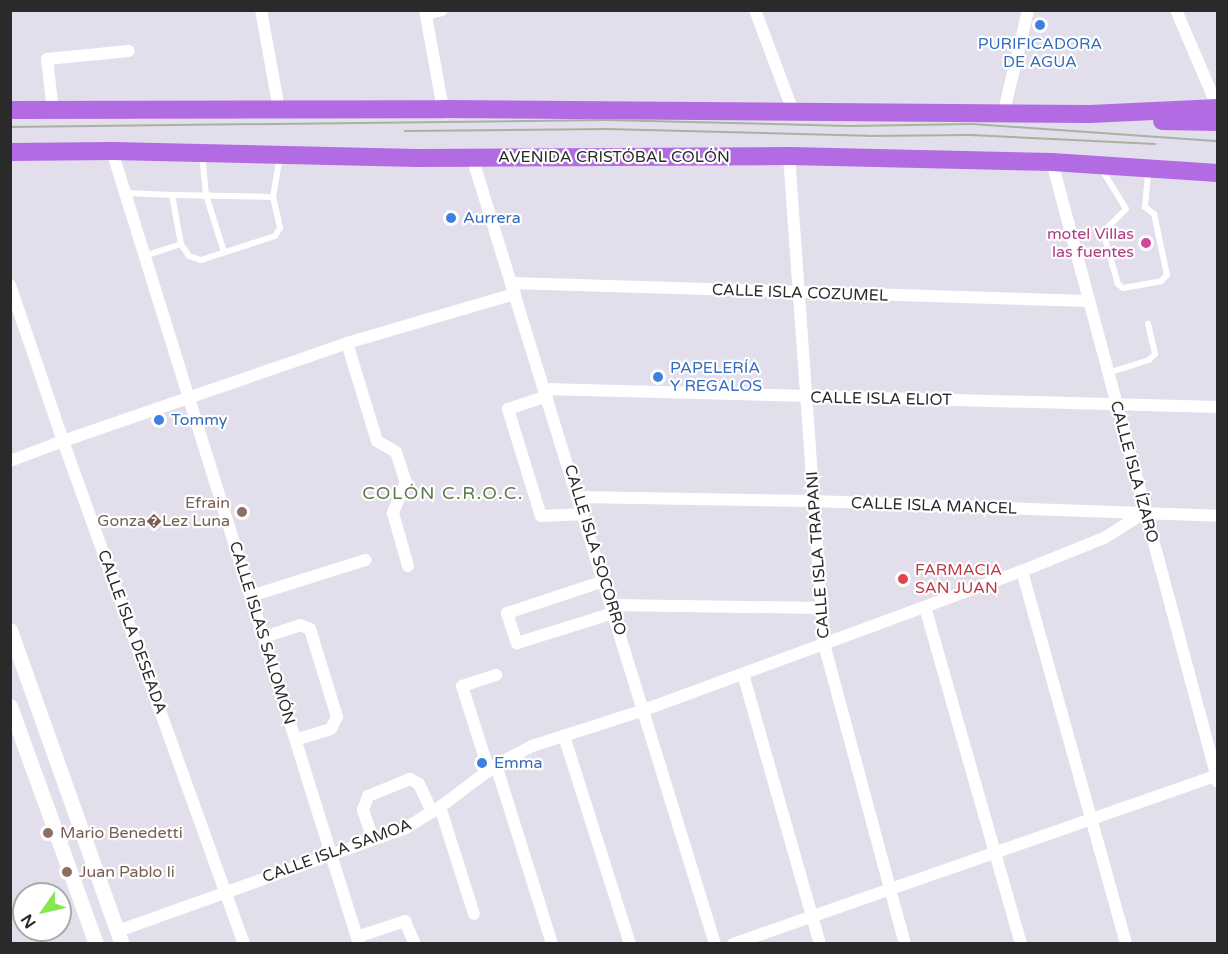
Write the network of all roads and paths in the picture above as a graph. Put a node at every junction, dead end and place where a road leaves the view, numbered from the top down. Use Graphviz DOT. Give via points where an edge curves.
graph roads {
  1 [pos="261,10"];
  2 [pos="442,10"];
  3 [pos="755,10"];
  4 [pos="1028,10"];
  5 [pos="1176,10"];
  6 [pos="426,12"];
  7 [pos="129,51"];
  8 [pos="279,109"];
  9 [pos="443,109"];
  10 [pos="10,111"];
  11 [pos="53,111"];
  12 [pos="793,111"];
  13 [pos="1004,111"];
  14 [pos="1216,113"];
  15 [pos="112,151"];
  16 [pos="10,152"];
  17 [pos="202,153"];
  18 [pos="280,155"];
  19 [pos="789,156"];
  20 [pos="472,157"];
  21 [pos="1052,162"];
  22 [pos="1099,165"];
  23 [pos="1148,168"];
  24 [pos="1218,173"];
  25 [pos="126,193"];
  26 [pos="172,195"];
  27 [pos="206,195"];
  28 [pos="273,197"];
  29 [pos="181,243"];
  30 [pos="224,252"];
  31 [pos="144,256"];
  32 [pos="10,285"];
  33 [pos="513,288"];
  34 [pos="799,294"];
  35 [pos="1089,301"];
  36 [pos="1148,324"];
  37 [pos="347,343"];
  38 [pos="1108,373"];
  39 [pos="546,392"];
  40 [pos="189,396"];
  41 [pos="806,397"];
  42 [pos="1116,405"];
  43 [pos="1218,407"];
  44 [pos="63,441"];
  45 [pos="10,461"];
  46 [pos="578,497"];
  47 [pos="814,501"];
  48 [pos="1144,513"];
  49 [pos="583,514"];
  50 [pos="1218,516"];
  51 [pos="365,560"];
  52 [pos="408,566"];
  53 [pos="1022,572"];
  54 [pos="604,581"];
  55 [pos="251,596"];
  56 [pos="925,607"];
  57 [pos="821,608"];
  58 [pos="613,609"];
  59 [pos="10,630"];
  60 [pos="264,637"];
  61 [pos="824,644"];
  62 [pos="743,674"];
  63 [pos="496,675"];
  64 [pos="10,706"];
  65 [pos="644,710"];
  66 [pos="564,735"];
  67 [pos="296,740"];
  68 [pos="492,768"];
  69 [pos="1217,777"];
  70 [pos="436,809"];
  71 [pos="1092,820"];
  72 [pos="373,839"];
  73 [pos="996,853"];
  74 [pos="331,854"];
  75 [pos="890,888"];
  76 [pos="226,892"];
  77 [pos="474,914"];
  78 [pos="812,916"];
  79 [pos="120,937"];
  80 [pos="358,940"];
  81 [pos="96,944"];
  82 [pos="244,944"];
  83 [pos="415,944"];
  84 [pos="552,944"];
  85 [pos="630,944"];
  86 [pos="716,944"];
  87 [pos="733,944"];
  88 [pos="820,944"];
  89 [pos="905,944"];
  90 [pos="1021,944"];
  91 [pos="1126,944"];
  1 -- 8 [label="street"];
  2 -- 6 [label="street"];
  3 -- 12 [label="street"];
  4 -- 13 [label="street"];
  5 -- 14 [label="street"];
  6 -- 9 [label="street"];
  7 -- 11 [label="street" via="47,59"];
  8 -- 9 [label="main road"];
  8 -- 11 [label="main road"];
  9 -- 12 [label="main road"];
  10 -- 11 [label="main road"];
  12 -- 13 [label="main road"];
  13 -- 14 [label="main road" via="1156,121"];
  15 -- 16 [label="main road, AVENIDA CRISTÓBAL COLÓN"];
  15 -- 17 [label="main road, AVENIDA CRISTÓBAL COLÓN"];
  15 -- 25 [label="street, CALLE ISLAS SALOMÓN"];
  17 -- 18 [label="main road, AVENIDA CRISTÓBAL COLÓN"];
  17 -- 27 [label="lane"];
  18 -- 20 [label="main road, AVENIDA CRISTÓBAL COLÓN"];
  18 -- 28 [label="lane"];
  19 -- 20 [label="main road, AVENIDA CRISTÓBAL COLÓN"];
  19 -- 21 [label="main road, AVENIDA CRISTÓBAL COLÓN"];
  19 -- 34 [label="street, CALLE ISLA TRAPANI"];
  20 -- 33 [label="street, CALLE ISLA SOCORRO"];
  21 -- 22 [label="main road, AVENIDA CRISTÓBAL COLÓN"];
  21 -- 35 [label="street, CALLE ISLA ÍZARO"];
  22 -- 23 [label="main road, AVENIDA CRISTÓBAL COLÓN"];
  22 -- 23 [label="lane" via="1126,209 1103,232 1118,284 1123,288 1161,281 1167,275 1154,214 1145,207"];
  23 -- 24 [label="main road, AVENIDA CRISTÓBAL COLÓN"];
  25 -- 26 [label="lane"];
  25 -- 31 [label="street, CALLE ISLAS SALOMÓN"];
  26 -- 27 [label="lane"];
  26 -- 29 [label="lane"];
  27 -- 28 [label="lane"];
  27 -- 30 [label="lane"];
  28 -- 30 [label="lane" via="280,228 275,236"];
  29 -- 30 [label="lane" via="189,256 201,260"];
  29 -- 31 [label="lane"];
  31 -- 40 [label="street, CALLE ISLAS SALOMÓN"];
  32 -- 44 [label="street, CALLE ISLA DESEADA"];
  33 -- 34 [label="street, CALLE ISLA COZUMEL"];
  33 -- 37 [label="street, CALLE ISLA COZUMEL"];
  33 -- 39 [label="street, CALLE ISLA SOCORRO"];
  34 -- 35 [label="street, CALLE ISLA COZUMEL"];
  34 -- 41 [label="street, CALLE ISLA TRAPANI"];
  35 -- 38 [label="street, CALLE ISLA ÍZARO"];
  36 -- 38 [label="lane" via="1155,354 1149,360"];
  37 -- 40 [label="street, CALLE ISLA COZUMEL"];
  37 -- 52 [label="street" via="377,441 396,452 406,482 393,513"];
  38 -- 42 [label="street, CALLE ISLA ÍZARO"];
  39 -- 41 [label="street, CALLE ISLA ELIOT"];
  39 -- 46 [label="street, CALLE ISLA SOCORRO"];
  39 -- 49 [label="street" via="508,409 541,516"];
  40 -- 44 [label="street, CALLE ISLA COZUMEL"];
  40 -- 55 [label="street, CALLE ISLAS SALOMÓN"];
  41 -- 42 [label="street, CALLE ISLA ELIOT"];
  41 -- 47 [label="street, CALLE ISLA TRAPANI"];
  42 -- 43 [label="street, CALLE ISLA ELIOT"];
  42 -- 48 [label="street, CALLE ISLA ÍZARO"];
  44 -- 45 [label="street, CALLE ISLA COZUMEL"];
  44 -- 76 [label="street, CALLE ISLA DESEADA"];
  46 -- 47 [label="street, CALLE ISLA MANCEL"];
  46 -- 49 [label="street, CALLE ISLA SOCORRO"];
  47 -- 48 [label="street, CALLE ISLA MANCEL"];
  47 -- 57 [label="street, CALLE ISLA TRAPANI"];
  48 -- 50 [label="street, CALLE ISLA MANCEL"];
  48 -- 53 [label="street, CALLE ISLA SAMOA" via="1104,538"];
  48 -- 69 [label="street, CALLE ISLA ÍZARO"];
  49 -- 54 [label="street, CALLE ISLA SOCORRO"];
  51 -- 55 [label="street"];
  53 -- 56 [label="street, CALLE ISLA SAMOA"];
  53 -- 71 [label="street"];
  54 -- 58 [label="street, CALLE ISLA SOCORRO"];
  54 -- 58 [label="street" via="507,613 517,643"];
  55 -- 60 [label="street, CALLE ISLAS SALOMÓN"];
  56 -- 61 [label="street, CALLE ISLA SAMOA"];
  56 -- 73 [label="street"];
  57 -- 58 [label="street"];
  57 -- 61 [label="street, CALLE ISLA TRAPANI"];
  58 -- 65 [label="street, CALLE ISLA SOCORRO"];
  59 -- 79 [label="street"];
  60 -- 67 [label="street, CALLE ISLAS SALOMÓN"];
  60 -- 67 [label="street" via="300,625 310,629 337,717 331,729"];
  61 -- 62 [label="street, CALLE ISLA SAMOA"];
  61 -- 75 [label="street, CALLE ISLA TRAPANI"];
  62 -- 65 [label="street, CALLE ISLA SAMOA"];
  62 -- 78 [label="street"];
  63 -- 68 [label="street" via="462,686"];
  64 -- 81 [label="street"];
  65 -- 66 [label="street, CALLE ISLA SAMOA"];
  65 -- 86 [label="street, CALLE ISLA SOCORRO"];
  66 -- 68 [label="street, CALLE ISLA SAMOA" via="532,746"];
  66 -- 85 [label="street"];
  67 -- 74 [label="street, CALLE ISLAS SALOMÓN"];
  68 -- 70 [label="street, CALLE ISLA SAMOA"];
  68 -- 84 [label="street"];
  69 -- 71 [label="street"];
  70 -- 72 [label="street, CALLE ISLA SAMOA" via="406,828"];
  70 -- 72 [label="street" via="419,784 410,779 368,796 363,810"];
  70 -- 77 [label="street"];
  71 -- 73 [label="street"];
  71 -- 91 [label="street"];
  72 -- 74 [label="street, CALLE ISLA SAMOA"];
  73 -- 75 [label="street"];
  73 -- 90 [label="street"];
  74 -- 76 [label="street, CALLE ISLA SAMOA"];
  74 -- 80 [label="street, CALLE ISLAS SALOMÓN"];
  75 -- 78 [label="street"];
  75 -- 89 [label="street, CALLE ISLA TRAPANI"];
  76 -- 79 [label="street, CALLE ISLA SAMOA"];
  76 -- 82 [label="street, CALLE ISLA DESEADA"];
  78 -- 87 [label="street"];
  78 -- 88 [label="street"];
  80 -- 83 [label="street" via="405,921"];
}
